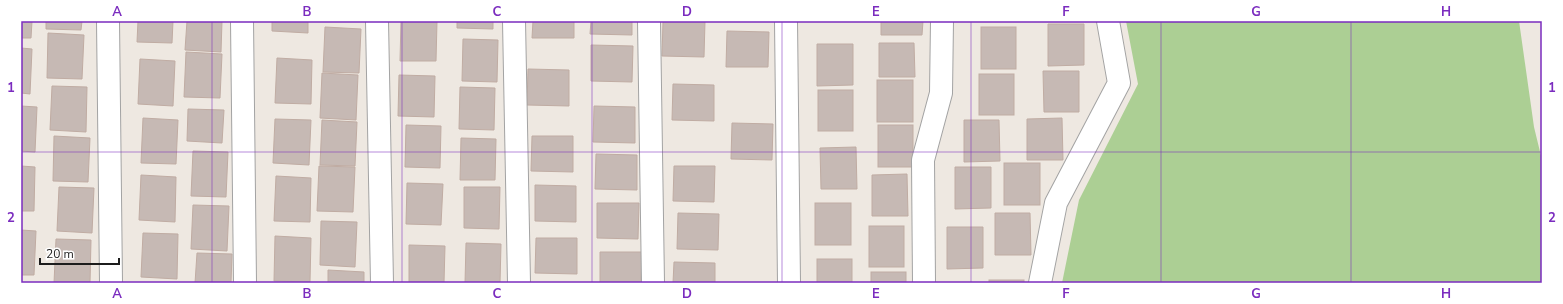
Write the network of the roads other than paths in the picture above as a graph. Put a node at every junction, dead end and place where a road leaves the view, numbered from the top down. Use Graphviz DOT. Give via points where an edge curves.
graph roads {
  1 [pos="108,21"];
  2 [pos="242,21"];
  3 [pos="377,21"];
  4 [pos="514,21"];
  5 [pos="649,21"];
  6 [pos="786,21"];
  7 [pos="942,21"];
  8 [pos="1108,21"];
  9 [pos="111,283"];
  10 [pos="245,283"];
  11 [pos="382,283"];
  12 [pos="520,283"];
  13 [pos="653,283"];
  14 [pos="789,283"];
  15 [pos="924,283"];
  16 [pos="1040,283"];
  1 -- 9 [label="street"];
  2 -- 10 [label="street"];
  3 -- 11 [label="street"];
  4 -- 12 [label="street"];
  5 -- 13 [label="street"];
  6 -- 14 [label="street"];
  7 -- 15 [label="street" via="941,93 924,160"];
  8 -- 16 [label="street" via="1119,83 1056,203"];
}
